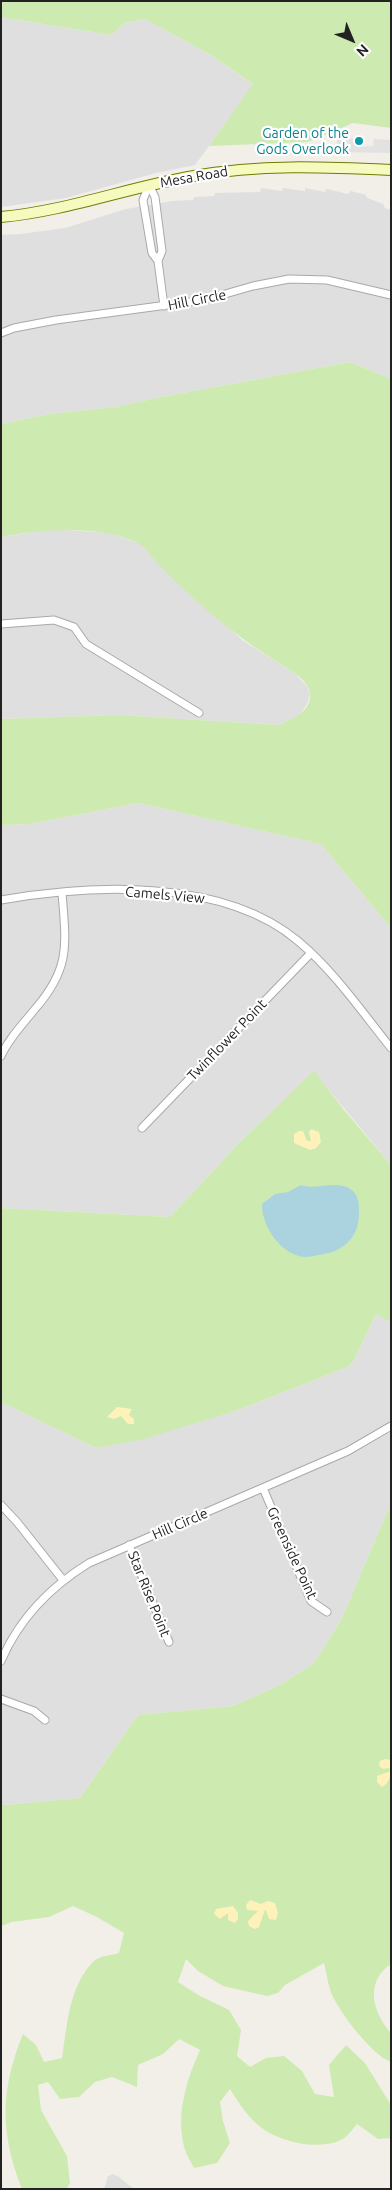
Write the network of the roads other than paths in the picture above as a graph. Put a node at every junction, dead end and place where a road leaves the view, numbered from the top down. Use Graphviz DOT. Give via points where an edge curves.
graph roads {
  1 [pos="391,170"];
  2 [pos="149,185"];
  3 [pos="1,217"];
  4 [pos="159,225"];
  5 [pos="147,227"];
  6 [pos="158,261"];
  7 [pos="391,295"];
  8 [pos="164,306"];
  9 [pos="1,333"];
  10 [pos="1,624"];
  11 [pos="199,713"];
  12 [pos="62,893"];
  13 [pos="1,900"];
  14 [pos="311,953"];
  15 [pos="391,1048"];
  16 [pos="1,1056"];
  17 [pos="142,1128"];
  18 [pos="391,1426"];
  19 [pos="263,1488"];
  20 [pos="1,1505"];
  21 [pos="129,1545"];
  22 [pos="63,1580"];
  23 [pos="327,1612"];
  24 [pos="169,1642"];
  25 [pos="1,1661"];
  26 [pos="1,1700"];
  27 [pos="45,1720"];
  1 -- 2 [label="main road, Mesa Road" via="264,167"];
  2 -- 3 [label="main road, Mesa Road" via="51,210"];
  2 -- 4 [label="street" via="155,197"];
  2 -- 5 [label="street" via="143,200"];
  4 -- 5 [label="street"];
  4 -- 6 [label="street" via="162,250"];
  5 -- 6 [label="street" via="152,253"];
  6 -- 8 [label="street"];
  7 -- 8 [label="street, Hill Circle" via="327,280 289,279 220,297"];
  8 -- 9 [label="street, Hill Circle" via="48,321"];
  10 -- 11 [label="street" via="54,620 74,626 86,644"];
  12 -- 13 [label="street, Camels View"];
  12 -- 14 [label="street, Camels View" via="132,891 218,900 270,921"];
  12 -- 16 [label="street" via="65,951 59,974"];
  14 -- 15 [label="street, Camels View"];
  14 -- 17 [label="street, Twinflower Point"];
  18 -- 19 [label="street, Hill Circle" via="348,1451"];
  19 -- 21 [label="street, Hill Circle"];
  19 -- 23 [label="street, Greenside Point" via="311,1601"];
  20 -- 22 [label="street"];
  21 -- 22 [label="street, Hill Circle" via="89,1563"];
  21 -- 24 [label="street, Star Rise Point"];
  22 -- 25 [label="street, Hill Circle" via="28,1616"];
  26 -- 27 [label="street" via="34,1711"];
}
